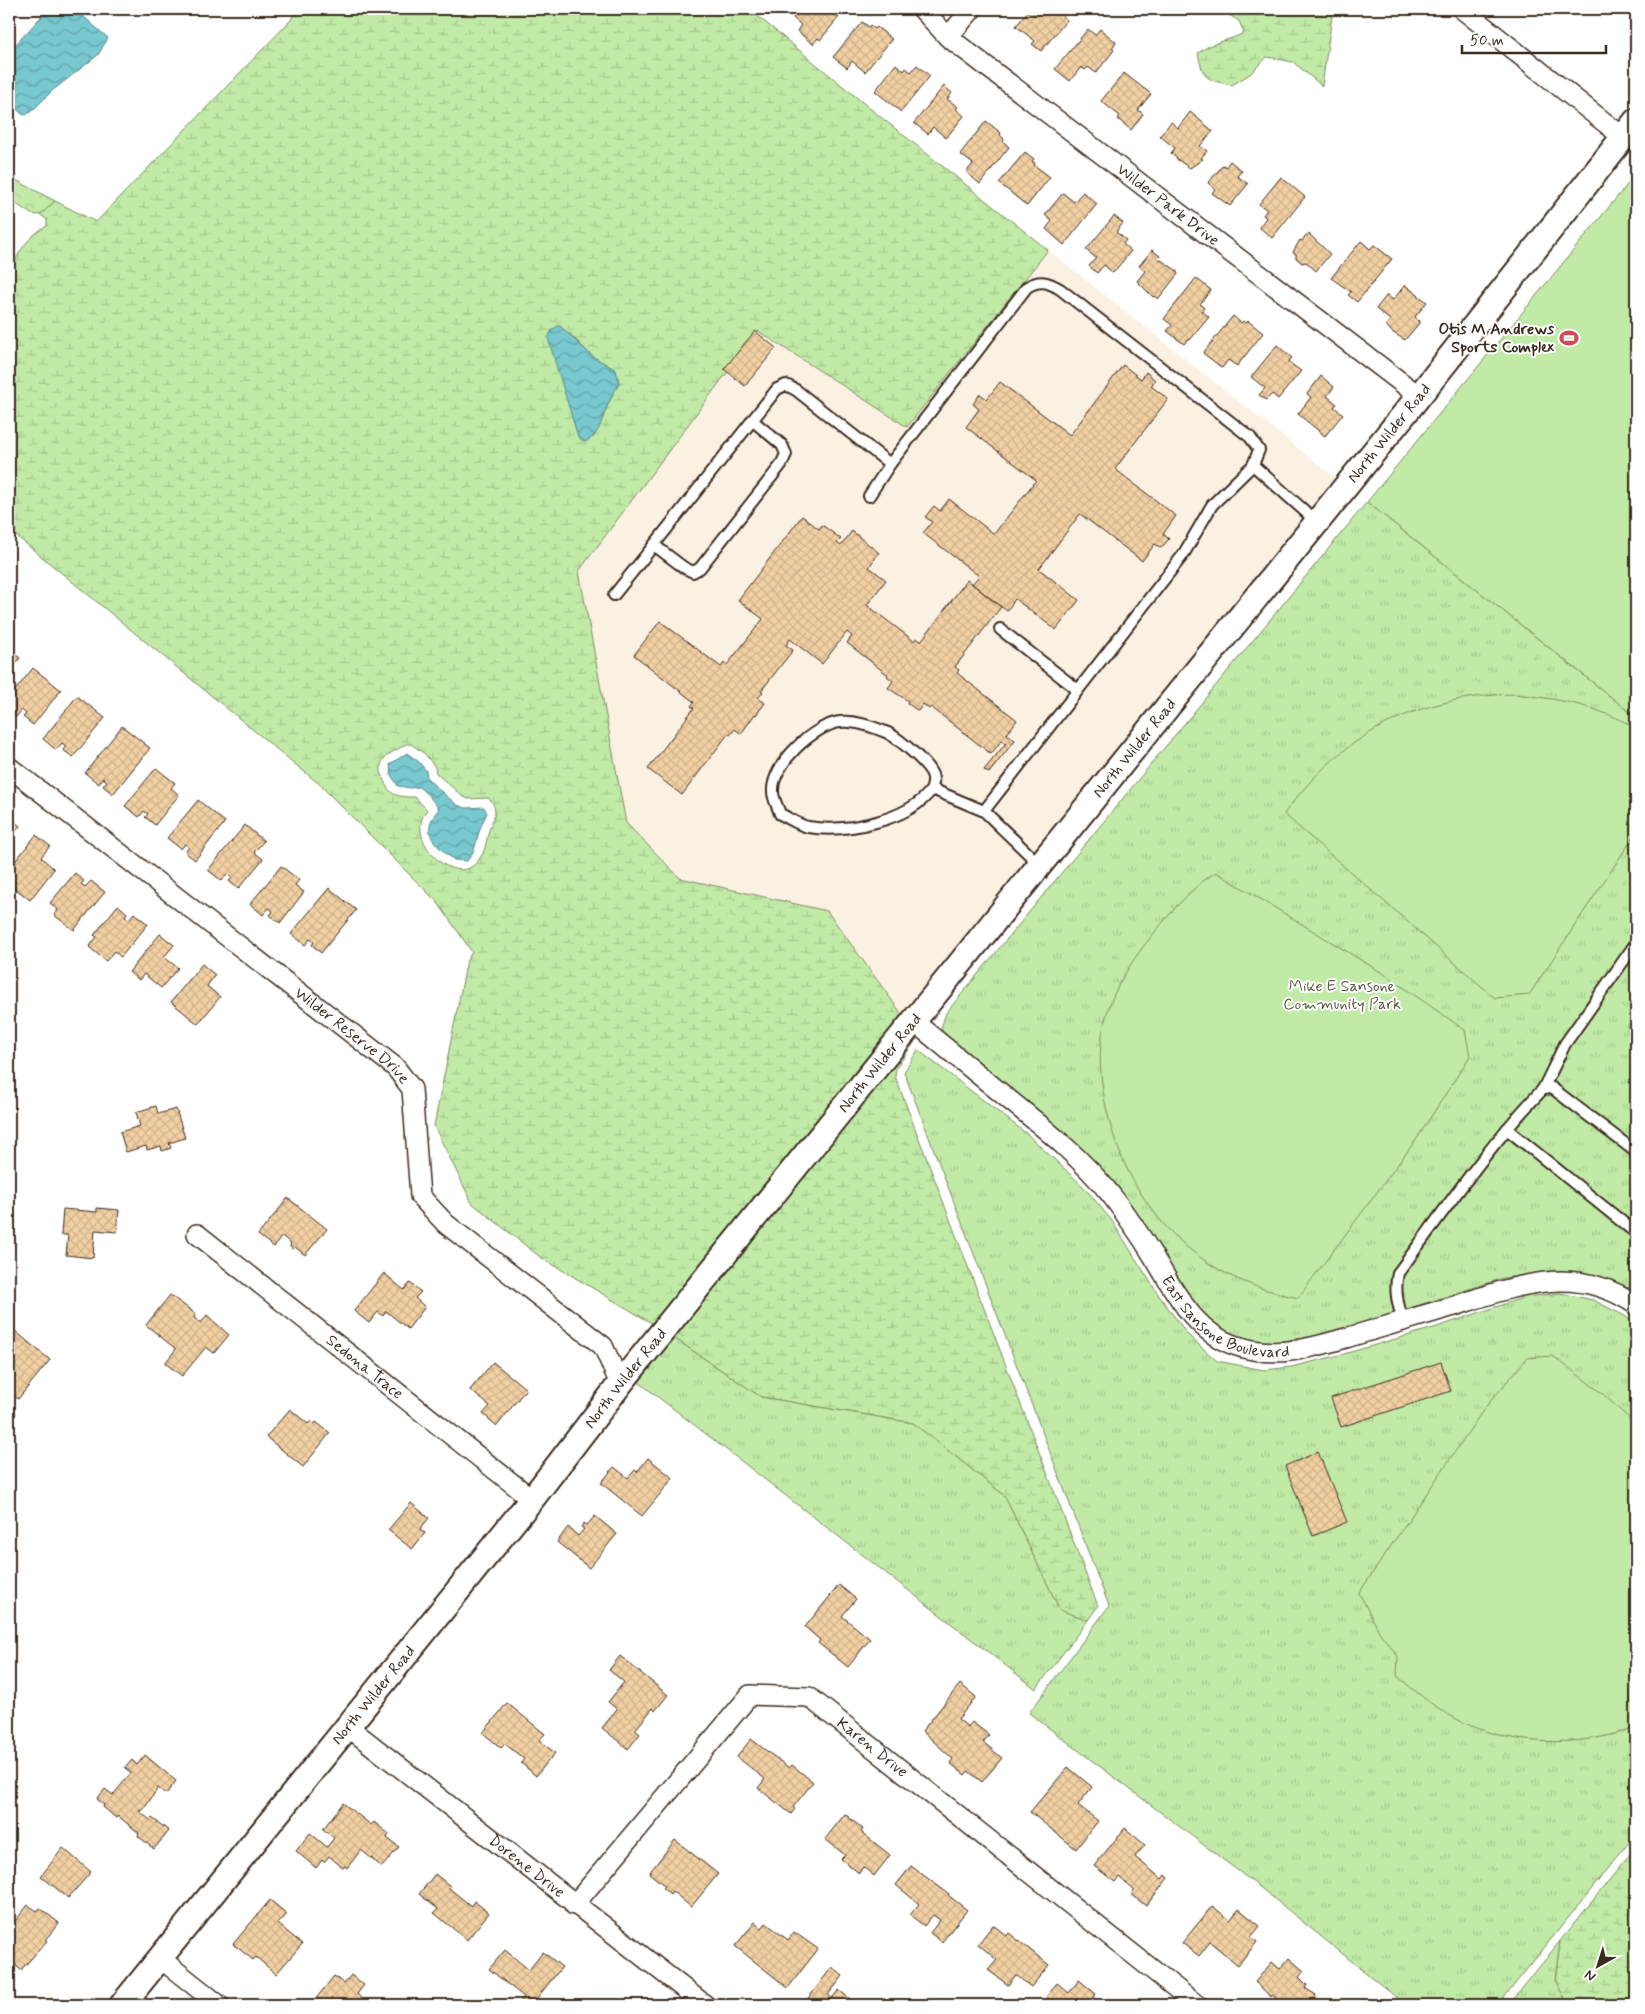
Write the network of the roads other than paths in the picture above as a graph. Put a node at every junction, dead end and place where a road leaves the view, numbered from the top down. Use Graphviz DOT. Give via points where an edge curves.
graph roads {
  1 [pos="922,9"];
  2 [pos="972,9"];
  3 [pos="1462,9"];
  4 [pos="948,37"];
  5 [pos="1630,129"];
  6 [pos="1419,396"];
  7 [pos="752,420"];
  8 [pos="890,464"];
  9 [pos="1253,465"];
  10 [pos="869,496"];
  11 [pos="1317,522"];
  12 [pos="654,544"];
  13 [pos="614,596"];
  14 [pos="1000,629"];
  15 [pos="1078,690"];
  16 [pos="9,767"];
  17 [pos="932,789"];
  18 [pos="984,811"];
  19 [pos="1040,866"];
  20 [pos="1636,943"];
  21 [pos="912,1022"];
  22 [pos="1544,1089"];
  23 [pos="1508,1129"];
  24 [pos="1636,1152"];
  25 [pos="1636,1233"];
  26 [pos="196,1234"];
  27 [pos="1636,1305"];
  28 [pos="1403,1322"];
  29 [pos="620,1384"];
  30 [pos="532,1499"];
  31 [pos="347,1726"];
  32 [pos="574,1905"];
  33 [pos="161,1959"];
  34 [pos="122,2005"];
  35 [pos="219,2005"];
  36 [pos="705,2005"];
  37 [pos="1197,2005"];
  1 -- 4 [label="street, Wilder Park Drive"];
  2 -- 4 [label="street"];
  3 -- 5 [label="street"];
  4 -- 6 [label="street, Wilder Park Drive"];
  5 -- 6 [label="street, North Wilder Road"];
  6 -- 11 [label="street, North Wilder Road"];
  7 -- 8 [label="lane" via="777,389 786,385"];
  7 -- 12 [label="lane"];
  7 -- 12 [label="lane" via="782,445 786,454 781,465 700,568 692,572 683,568"];
  8 -- 9 [label="lane" via="1027,287 1036,281 1049,282 1060,289 1250,437 1259,450"];
  8 -- 10 [label="lane"];
  9 -- 11 [label="lane"];
  9 -- 15 [label="lane" via="1212,506 1183,554"];
  11 -- 19 [label="street, North Wilder Road"];
  12 -- 13 [label="lane"];
  14 -- 15 [label="lane"];
  15 -- 18 [label="lane"];
  16 -- 29 [label="street, Wilder Reserve Drive" via="395,1067 412,1089 420,1196 446,1224 603,1346"];
  17 -- 17 [label="lane" via="924,800 895,816 840,829 806,827 780,814 773,793 776,773 794,748 818,731 839,722 862,724 889,734 928,765 933,778"];
  17 -- 18 [label="lane"];
  18 -- 19 [label="lane"];
  19 -- 21 [label="street, North Wilder Road"];
  20 -- 22 [label="lane" via="1566,1044"];
  21 -- 28 [label="street, East Sansone Boulevard" via="1087,1167 1135,1228 1178,1297 1210,1333 1253,1351 1288,1353"];
  21 -- 29 [label="street, North Wilder Road"];
  22 -- 23 [label="lane"];
  22 -- 24 [label="lane" via="1552,1088"];
  23 -- 25 [label="lane"];
  23 -- 28 [label="lane" via="1398,1273 1396,1297"];
  26 -- 30 [label="street, Sedona Trace"];
  27 -- 28 [label="street, East Sansone Boulevard" via="1598,1286 1556,1280 1518,1285"];
  29 -- 30 [label="street, North Wilder Road"];
  30 -- 31 [label="street, North Wilder Road"];
  31 -- 32 [label="street, Dorene Drive"];
  31 -- 33 [label="street, North Wilder Road"];
  32 -- 36 [label="street, Dorene Drive"];
  32 -- 37 [label="street, Karen Drive" via="750,1695 809,1697"];
  33 -- 34 [label="street, North Wilder Road"];
  33 -- 35 [label="street"];
}
